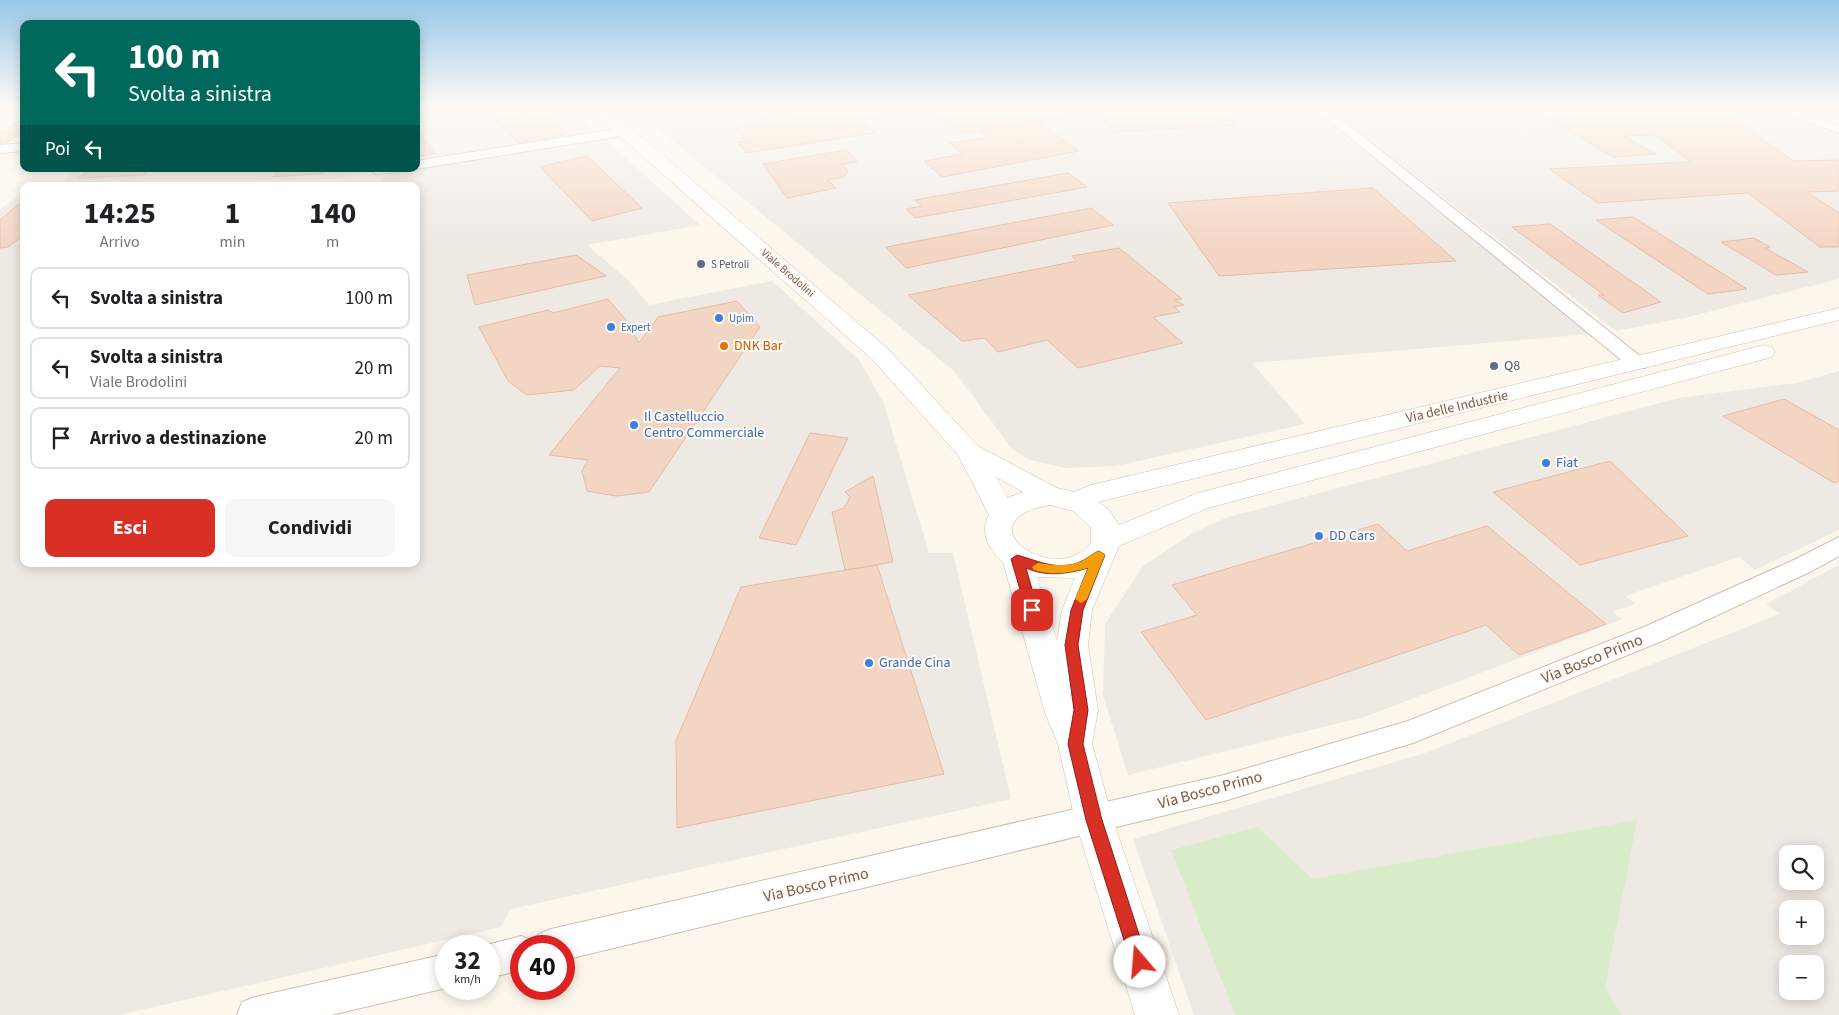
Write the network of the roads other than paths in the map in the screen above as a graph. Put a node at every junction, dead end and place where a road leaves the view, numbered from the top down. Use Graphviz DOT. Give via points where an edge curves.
graph roads {
  1 [pos="476,155"];
  2 [pos="654,155"];
  3 [pos="1379,155"];
  4 [pos="420,164"];
  5 [pos="1839,314"];
  6 [pos="1839,333"];
  7 [pos="1638,364"];
  8 [pos="969,452"];
  9 [pos="1064,499"];
  10 [pos="1002,513"];
  11 [pos="1839,545"];
  12 [pos="1103,547"];
  13 [pos="1017,559"];
  14 [pos="1075,744"];
  15 [pos="1094,820"];
  16 [pos="575,940"];
  17 [pos="435,973"];
  18 [pos="255,1015"];
  19 [pos="1156,1015"];
  1 -- 4 [label="street"];
  2 -- 8 [label="street, Viale Brodolini" via="880,354"];
  3 -- 7 [label="street"];
  5 -- 7 [label="street, Via delle Industrie"];
  6 -- 12 [label="street, Via delle Industrie" via="1198,502 1120,536"];
  7 -- 9 [label="street, Via delle Industrie"];
  8 -- 9 [label="street, Viale Brodolini"];
  8 -- 10 [label="street, Viale Brodolini"];
  9 -- 10 [label="street" via="1022,500"];
  9 -- 12 [label="street" via="1100,517 1106,527"];
  10 -- 13 [label="street" via="997,532 1000,542"];
  11 -- 15 [label="street, Via Bosco Primo" via="1804,565 1653,634 1413,731 1224,788"];
  12 -- 13 [label="street" via="1087,564 1061,569 1033,566"];
  12 -- 14 [label="street" via="1077,610 1072,645 1081,710"];
  13 -- 14 [label="street" via="1062,713"];
  14 -- 15 [label="street"];
  15 -- 16 [label="street, Via Bosco Primo"];
  15 -- 19 [label="street"];
  17 -- 18 [label="street"];
}
